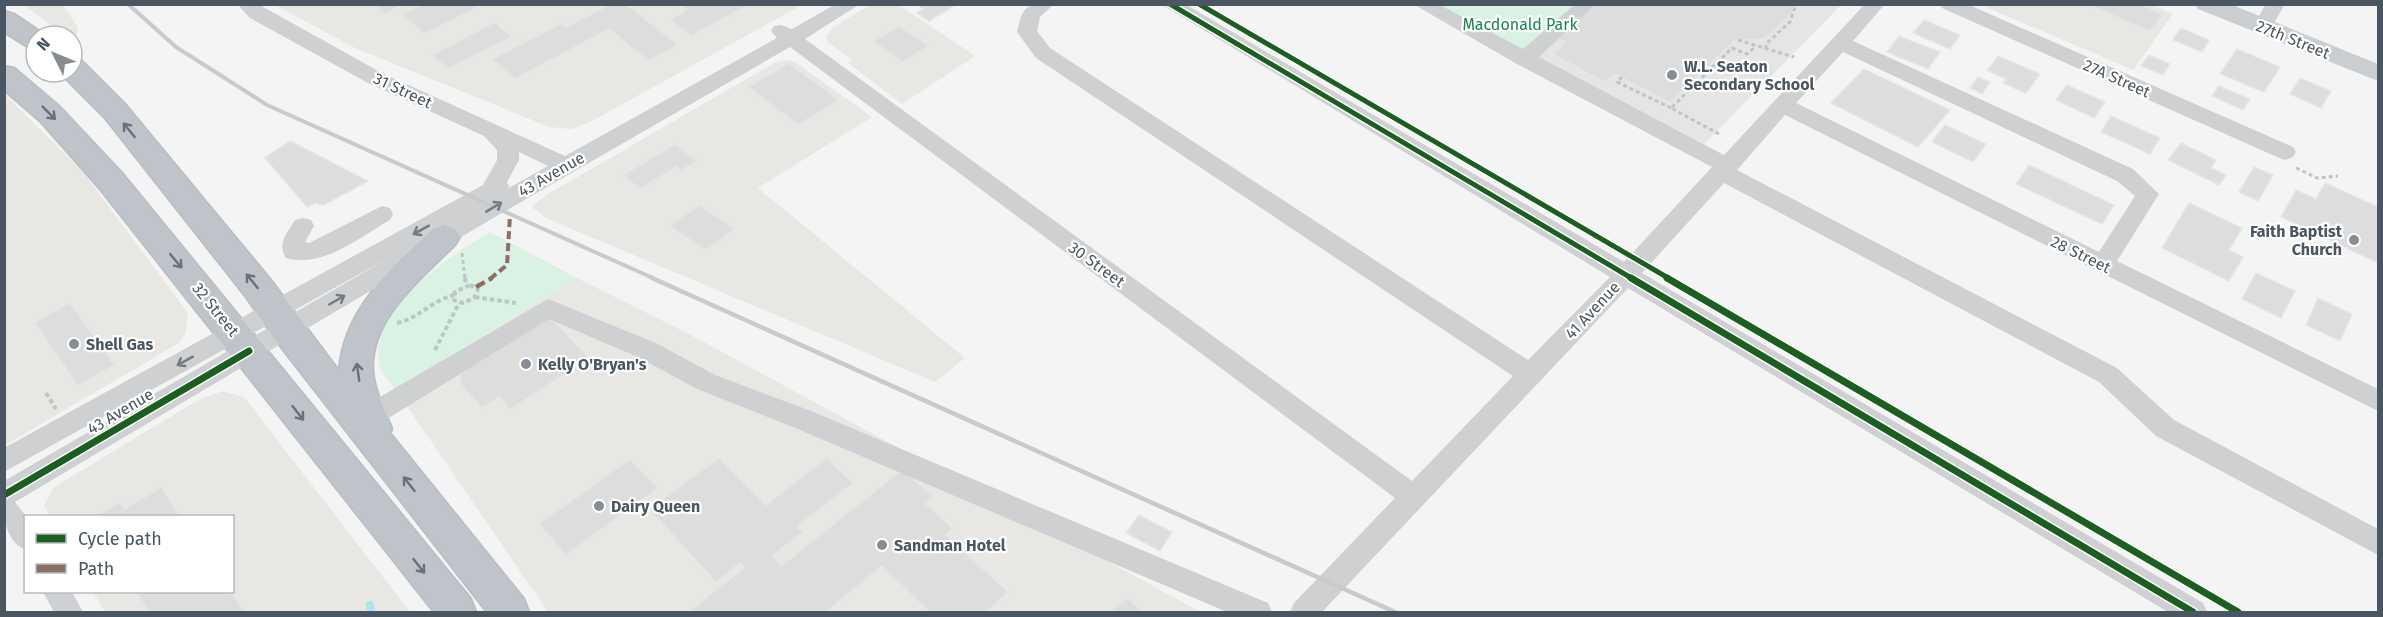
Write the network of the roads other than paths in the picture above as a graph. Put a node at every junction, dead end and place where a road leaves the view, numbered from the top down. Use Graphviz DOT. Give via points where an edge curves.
graph roads {
  1 [pos="246,4"];
  2 [pos="823,4"];
  3 [pos="851,4"];
  4 [pos="1045,4"];
  5 [pos="1170,4"];
  6 [pos="1422,4"];
  7 [pos="1587,4"];
  8 [pos="1876,4"];
  9 [pos="1949,4"];
  10 [pos="2208,4"];
  11 [pos="2276,4"];
  12 [pos="4,20"];
  13 [pos="2263,26"];
  14 [pos="24,32"];
  15 [pos="785,34"];
  16 [pos="1842,44"];
  17 [pos="1524,58"];
  18 [pos="2379,73"];
  19 [pos="4,75"];
  20 [pos="84,80"];
  21 [pos="1784,106"];
  22 [pos="493,133"];
  23 [pos="2285,152"];
  24 [pos="557,161"];
  25 [pos="1725,169"];
  26 [pos="490,190"];
  27 [pos="382,214"];
  28 [pos="303,226"];
  29 [pos="453,242"];
  30 [pos="2103,264"];
  31 [pos="1624,277"];
  32 [pos="280,320"];
  33 [pos="242,342"];
  34 [pos="1531,375"];
  35 [pos="2379,401"];
  36 [pos="375,432"];
  37 [pos="4,461"];
  38 [pos="4,495"];
  39 [pos="1415,498"];
  40 [pos="4,509"];
  41 [pos="24,535"];
  42 [pos="2379,543"];
  43 [pos="58,593"];
  44 [pos="69,612"];
  45 [pos="457,612"];
  46 [pos="510,612"];
  47 [pos="1258,612"];
  48 [pos="1304,612"];
  49 [pos="2193,612"];
  1 -- 22 [label="street, 31 Street" via="257,14 375,78"];
  2 -- 15 [label="street, 43 Avenue"];
  3 -- 15 [label="street, 43 Avenue"];
  4 -- 34 [label="street" via="1031,14 1027,32 1043,53"];
  5 -- 31 [label="street"];
  6 -- 17 [label="street"];
  7 -- 17 [label="street"];
  8 -- 16 [label="street, 41 Avenue"];
  9 -- 23 [label="street, 27A Street"];
  10 -- 13 [label="main road, 27th Street"];
  11 -- 13 [label="street"];
  12 -- 14 [label="highway"];
  13 -- 18 [label="main road, 27th Street"];
  15 -- 24 [label="street, 43 Avenue"];
  15 -- 39 [label="street, 30 Street"];
  16 -- 21 [label="street, 41 Avenue"];
  16 -- 30 [label="street" via="2125,175 2148,194"];
  17 -- 25 [label="street"];
  19 -- 33 [label="highway, 32 Street, one-way" via="30,94 79,144"];
  32 -- 20 [label="highway, one-way" via="114,111"];
  21 -- 25 [label="street, 41 Avenue"];
  21 -- 30 [label="street, 28 Street"];
  22 -- 24 [label="street, 31 Street"];
  22 -- 26 [label="street" via="508,148 508,160"];
  24 -- 26 [label="street, 43 Avenue"];
  29 -- 24 [label="street, 43 Avenue, one-way"];
  25 -- 31 [label="street, 41 Avenue"];
  25 -- 42 [label="street" via="2108,375 2165,428"];
  26 -- 32 [label="street, 43 Avenue, one-way"];
  27 -- 28 [label="street" via="303,254 294,252 293,242"];
  32 -- 29 [label="street, 43 Avenue, one-way"];
  36 -- 29 [label="highway, one-way" via="356,373 356,352 364,330 385,298"];
  30 -- 35 [label="street, 28 Street"];
  31 -- 34 [label="street, 41 Avenue"];
  31 -- 49 [label="street"];
  32 -- 33 [label="street, 43 Avenue"];
  32 -- 36 [label="highway"];
  33 -- 37 [label="street, 43 Avenue, one-way"];
  33 -- 38 [label="street, 43 Avenue"];
  33 -- 45 [label="highway, 32 Street, one-way"];
  34 -- 39 [label="street, 41 Avenue"];
  46 -- 36 [label="highway, one-way"];
  36 -- 47 [label="street" via="415,388 548,308 649,351 706,382 813,423"];
  39 -- 48 [label="street, 41 Avenue"];
  40 -- 41 [label="street"];
  43 -- 44 [label="street"];
}
